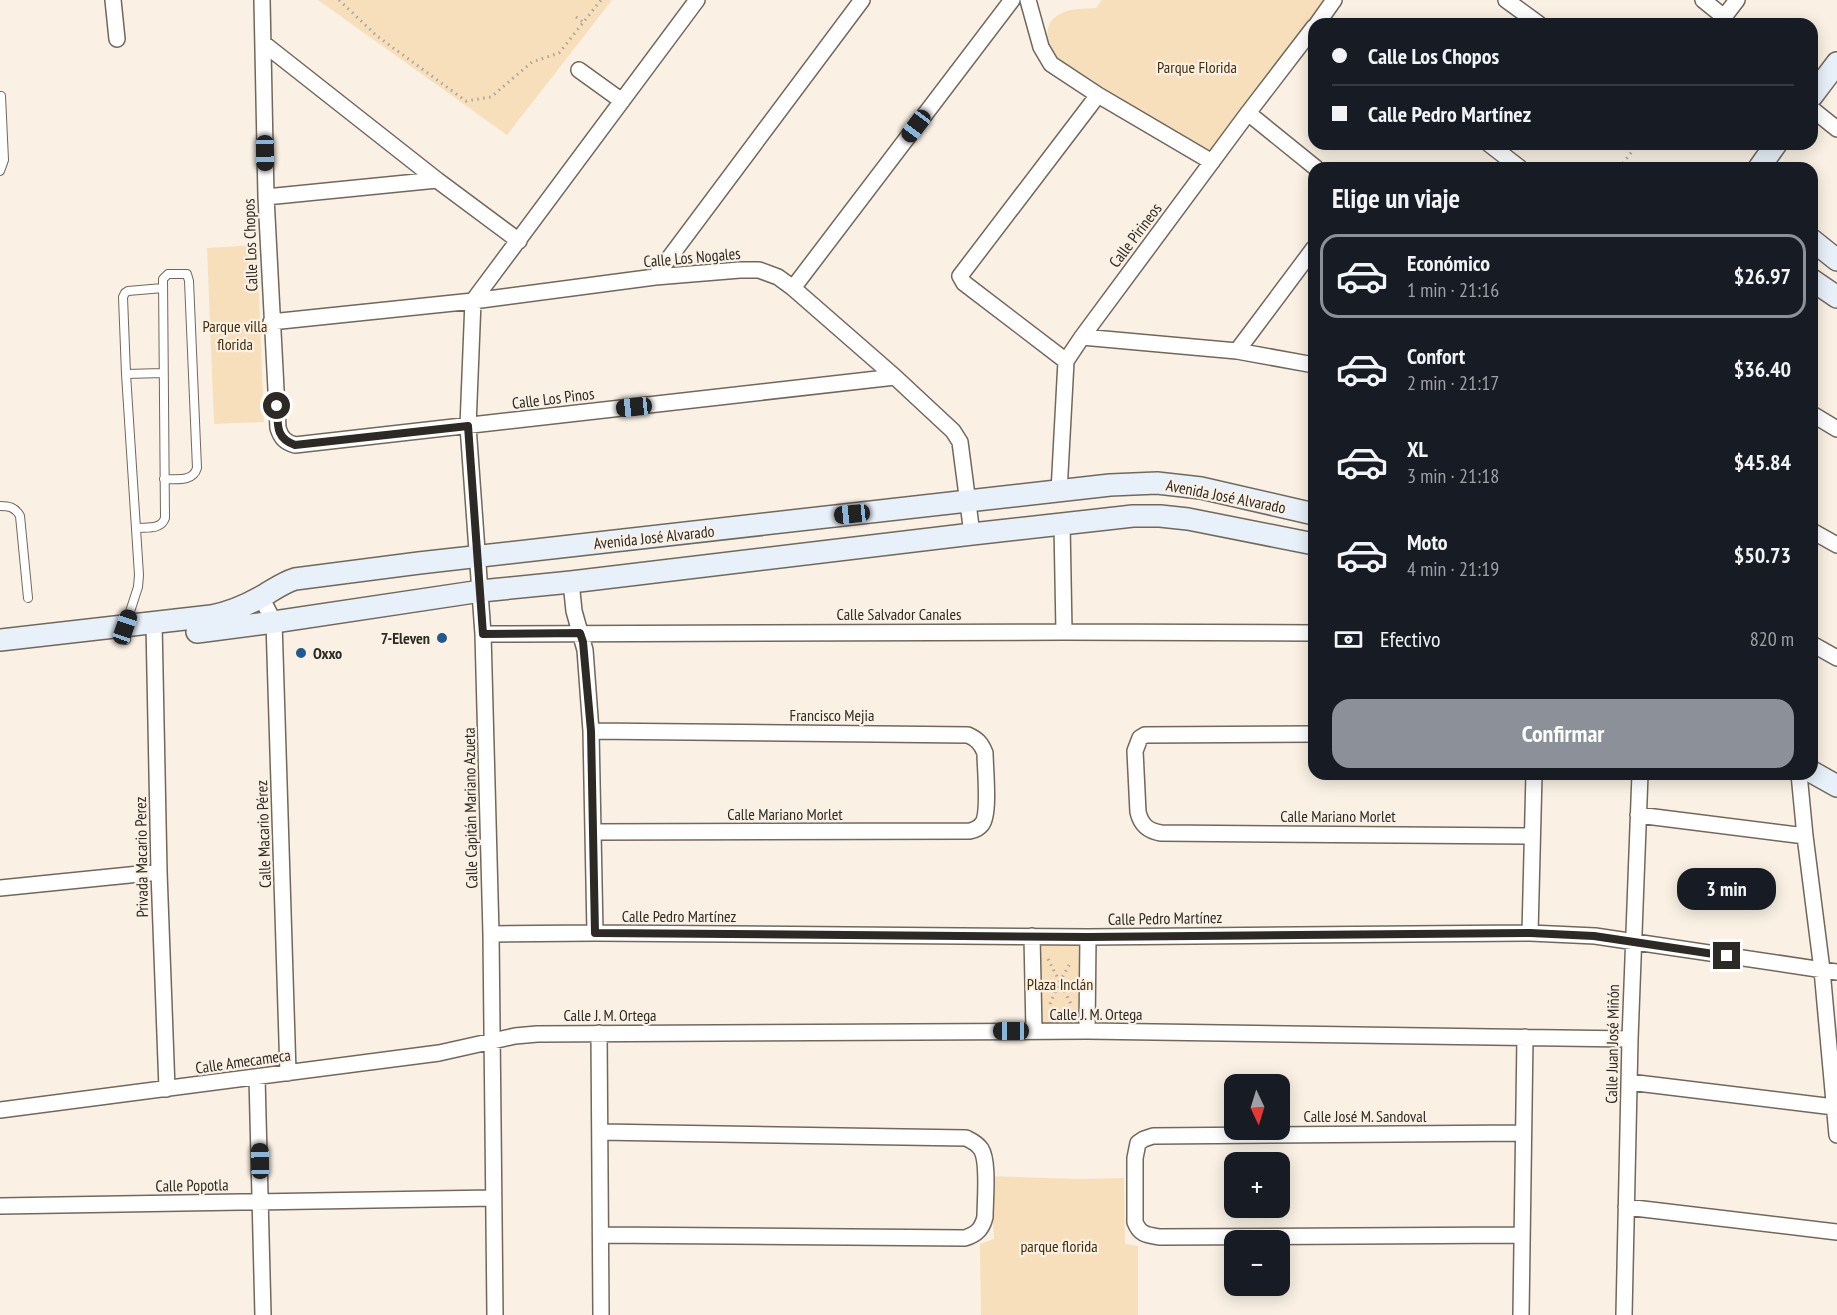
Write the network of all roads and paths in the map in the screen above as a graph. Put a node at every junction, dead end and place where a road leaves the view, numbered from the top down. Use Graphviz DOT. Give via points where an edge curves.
graph roads {
  1 [pos="113,0"];
  2 [pos="261,0"];
  3 [pos="339,0"];
  4 [pos="601,0"];
  5 [pos="697,0"];
  6 [pos="862,0"];
  7 [pos="1012,0"];
  8 [pos="1028,0"];
  9 [pos="1334,0"];
  10 [pos="1506,0"];
  11 [pos="1702,0"];
  12 [pos="1737,0"];
  13 [pos="576,17"];
  14 [pos="1325,18"];
  15 [pos="1531,18"];
  16 [pos="583,22"];
  17 [pos="117,39"];
  18 [pos="1308,40"];
  19 [pos="263,43"];
  20 [pos="1837,63"];
  21 [pos="579,70"];
  22 [pos="1818,88"];
  23 [pos="1098,95"];
  24 [pos="1,96"];
  25 [pos="622,101"];
  26 [pos="1248,113"];
  27 [pos="1818,114"];
  28 [pos="1837,129"];
  29 [pos="1497,150"];
  30 [pos="1633,150"];
  31 [pos="1212,162"];
  32 [pos="1309,162"];
  33 [pos="1512,162"];
  34 [pos="1624,162"];
  35 [pos="0,171"];
  36 [pos="437,180"];
  37 [pos="266,197"];
  38 [pos="519,241"];
  39 [pos="1818,246"];
  40 [pos="1308,256"];
  41 [pos="1837,260"];
  42 [pos="655,277"];
  43 [pos="1818,284"];
  44 [pos="163,288"];
  45 [pos="793,288"];
  46 [pos="1837,297"];
  47 [pos="473,301"];
  48 [pos="271,322"];
  49 [pos="1082,337"];
  50 [pos="1237,351"];
  51 [pos="1066,361"];
  52 [pos="1308,364"];
  53 [pos="164,373"];
  54 [pos="126,374"];
  55 [pos="895,377"];
  56 [pos="1818,418"];
  57 [pos="468,426"];
  58 [pos="1837,429"];
  59 [pos="287,442"];
  60 [pos="164,479"];
  61 [pos="1059,492"];
  62 [pos="969,501"];
  63 [pos="0,506"];
  64 [pos="1308,513"];
  65 [pos="1062,524"];
  66 [pos="137,528"];
  67 [pos="972,534"];
  68 [pos="1818,535"];
  69 [pos="1308,543"];
  70 [pos="1837,546"];
  71 [pos="478,557"];
  72 [pos="571,582"];
  73 [pos="481,591"];
  74 [pos="261,597"];
  75 [pos="28,598"];
  76 [pos="274,622"];
  77 [pos="154,630"];
  78 [pos="1064,632"];
  79 [pos="580,633"];
  80 [pos="1308,633"];
  81 [pos="125,634"];
  82 [pos="483,634"];
  83 [pos="0,640"];
  84 [pos="1818,647"];
  85 [pos="0,654"];
  86 [pos="1837,658"];
  87 [pos="591,731"];
  88 [pos="1308,734"];
  89 [pos="1818,775"];
  90 [pos="1533,780"];
  91 [pos="1640,780"];
  92 [pos="1800,780"];
  93 [pos="1837,786"];
  94 [pos="1638,815"];
  95 [pos="977,829"];
  96 [pos="593,832"];
  97 [pos="1532,836"];
  98 [pos="1805,836"];
  99 [pos="159,872"];
  100 [pos="0,888"];
  101 [pos="595,933"];
  102 [pos="1530,933"];
  103 [pos="490,934"];
  104 [pos="1032,936"];
  105 [pos="1088,937"];
  106 [pos="1633,941"];
  107 [pos="1821,970"];
  108 [pos="1837,972"];
  109 [pos="1060,981"];
  110 [pos="1048,1008"];
  111 [pos="1034,1031"];
  112 [pos="1087,1031"];
  113 [pos="599,1033"];
  114 [pos="1525,1037"];
  115 [pos="1630,1039"];
  116 [pos="490,1041"];
  117 [pos="288,1073"];
  118 [pos="257,1077"];
  119 [pos="1629,1082"];
  120 [pos="167,1089"];
  121 [pos="1834,1107"];
  122 [pos="0,1110"];
  123 [pos="600,1132"];
  124 [pos="1523,1133"];
  125 [pos="1837,1135"];
  126 [pos="493,1198"];
  127 [pos="261,1202"];
  128 [pos="0,1206"];
  129 [pos="1626,1207"];
  130 [pos="1837,1232"];
  131 [pos="601,1235"];
  132 [pos="1521,1235"];
  133 [pos="263,1315"];
  134 [pos="495,1315"];
  135 [pos="601,1315"];
  136 [pos="1521,1315"];
  137 [pos="1624,1315"];
  1 -- 17 [label="street"];
  2 -- 19 [label="street, Calle Los Chopos"];
  3 -- 16 [label="path" via="377,36 466,101 491,97 532,62 559,53"];
  4 -- 16 [label="path"];
  5 -- 25 [label="street"];
  6 -- 42 [label="street"];
  7 -- 45 [label="street"];
  8 -- 23 [label="street" via="1041,47 1051,64"];
  9 -- 14 [label="street, Calle Pirineos"];
  10 -- 15 [label="street"];
  11 -- 12 [label="street" via="1724,17"];
  13 -- 16 [label="path"];
  18 -- 26 [label="street, Calle Pirineos"];
  19 -- 36 [label="street"];
  19 -- 37 [label="street, Calle Los Chopos"];
  20 -- 22 [label="street"];
  21 -- 25 [label="street"];
  23 -- 31 [label="street"];
  23 -- 51 [label="street" via="960,276"];
  24 -- 35 [label="lane" via="4,160"];
  25 -- 38 [label="street"];
  26 -- 31 [label="street, Calle Pirineos"];
  26 -- 32 [label="street"];
  27 -- 28 [label="street"];
  29 -- 33 [label="street"];
  30 -- 34 [label="path"];
  31 -- 49 [label="street, Calle Pirineos"];
  36 -- 37 [label="street"];
  36 -- 38 [label="street"];
  37 -- 48 [label="street, Calle Los Chopos"];
  38 -- 47 [label="street"];
  39 -- 41 [label="street"];
  40 -- 50 [label="street"];
  42 -- 45 [label="street, Calle Los Nogales" via="759,270"];
  42 -- 47 [label="street, Calle Los Nogales"];
  43 -- 46 [label="street"];
  44 -- 53 [label="lane"];
  44 -- 54 [label="lane" via="128,291 124,295"];
  44 -- 60 [label="lane" via="166,275 183,273 189,277 197,468 188,478"];
  45 -- 55 [label="street, Calle Los Nogales"];
  47 -- 48 [label="street, Calle Los Nogales"];
  47 -- 57 [label="street, Calle Capitán Mariano Azueta"];
  48 -- 59 [label="street, Calle Los Chopos" via="278,428"];
  49 -- 50 [label="street"];
  49 -- 51 [label="street, Calle Pirineos"];
  50 -- 52 [label="street"];
  51 -- 61 [label="street"];
  53 -- 54 [label="lane"];
  53 -- 60 [label="lane"];
  54 -- 66 [label="lane"];
  55 -- 57 [label="street, Calle Los Pinos"];
  55 -- 62 [label="street, Calle Los Nogales" via="960,442"];
  56 -- 58 [label="street"];
  57 -- 59 [label="street, Calle Los Pinos" via="295,445"];
  57 -- 71 [label="street, Calle Capitán Mariano Azueta"];
  60 -- 66 [label="lane" via="164,524"];
  61 -- 62 [label="street, Avenida José Alvarado"];
  61 -- 64 [label="street, Avenida José Alvarado" via="1172,484"];
  62 -- 67 [label="street, Calle Los Nogales"];
  62 -- 71 [label="street, Avenida José Alvarado"];
  63 -- 75 [label="lane" via="11,507 20,516"];
  65 -- 67 [label="street, Avenida José Alvarado"];
  65 -- 69 [label="street, Avenida José Alvarado" via="1160,516"];
  65 -- 78 [label="street"];
  66 -- 81 [label="lane" via="138,586"];
  67 -- 72 [label="street, Avenida José Alvarado"];
  68 -- 70 [label="street"];
  71 -- 73 [label="street, Calle Capitán Mariano Azueta"];
  71 -- 74 [label="street, Avenida José Alvarado" via="295,579"];
  72 -- 73 [label="street, Avenida José Alvarado"];
  72 -- 79 [label="street"];
  73 -- 76 [label="street, Avenida José Alvarado"];
  73 -- 82 [label="street, Calle Capitán Mariano Azueta"];
  74 -- 76 [label="street, Calle Macario Pérez"];
  74 -- 77 [label="street, Avenida José Alvarado" via="226,613"];
  76 -- 77 [label="street, Avenida José Alvarado"];
  76 -- 117 [label="street, Calle Macario Pérez"];
  77 -- 81 [label="street, Avenida José Alvarado"];
  77 -- 99 [label="street, Privada Macario Perez"];
  78 -- 79 [label="street, Calle Salvador Canales"];
  78 -- 80 [label="street, Calle Salvador Canales"];
  79 -- 82 [label="street, Calle Salvador Canales"];
  79 -- 87 [label="street" via="585,650"];
  81 -- 83 [label="street, Avenida José Alvarado"];
  81 -- 85 [label="street, Avenida José Alvarado"];
  82 -- 103 [label="street, Calle Capitán Mariano Azueta"];
  84 -- 86 [label="street"];
  87 -- 95 [label="street, Francisco Mejia" via="968,735 976,738 985,753 986,812"];
  87 -- 96 [label="street"];
  88 -- 97 [label="street, Calle Mariano Morlet" via="1153,734 1140,738 1135,751 1140,819 1152,832 1161,833"];
  89 -- 93 [label="street"];
  90 -- 97 [label="street"];
  91 -- 94 [label="street, Calle Juan José Miñón"];
  92 -- 98 [label="street"];
  94 -- 98 [label="street"];
  94 -- 106 [label="street, Calle Juan José Miñón"];
  95 -- 96 [label="street, Calle Mariano Morlet"];
  96 -- 101 [label="street"];
  97 -- 102 [label="street"];
  98 -- 107 [label="street"];
  99 -- 100 [label="street"];
  99 -- 120 [label="street, Privada Macario Perez"];
  101 -- 103 [label="street, Calle Pedro Martínez"];
  101 -- 104 [label="street, Calle Pedro Martínez"];
  102 -- 105 [label="street, Calle Pedro Martínez"];
  102 -- 106 [label="street, Calle Pedro Martínez"];
  103 -- 116 [label="street, Calle Capitán Mariano Azueta"];
  104 -- 105 [label="street, Calle Pedro Martínez"];
  104 -- 109 [label="path"];
  104 -- 111 [label="street"];
  105 -- 109 [label="path"];
  105 -- 112 [label="street"];
  106 -- 107 [label="street, Calle Pedro Martínez"];
  106 -- 115 [label="street, Calle Juan José Miñón"];
  107 -- 108 [label="street, Calle Pedro Martínez"];
  107 -- 121 [label="street"];
  109 -- 110 [label="path"];
  109 -- 112 [label="path"];
  111 -- 112 [label="street, Calle J. M. Ortega"];
  111 -- 113 [label="street, Calle J. M. Ortega"];
  112 -- 114 [label="street, Calle J. M. Ortega"];
  113 -- 116 [label="street, Calle J. M. Ortega" via="537,1034"];
  113 -- 123 [label="street"];
  114 -- 115 [label="street, Calle J. M. Ortega"];
  114 -- 124 [label="street"];
  115 -- 119 [label="street, Calle Juan José Miñón"];
  116 -- 117 [label="street, Calle Amecameca" via="439,1053"];
  116 -- 126 [label="street, Calle Capitán Mariano Azueta"];
  117 -- 118 [label="street, Calle Amecameca"];
  118 -- 120 [label="street, Calle Amecameca"];
  118 -- 127 [label="street"];
  119 -- 121 [label="street"];
  119 -- 129 [label="street, Calle Juan José Miñón"];
  120 -- 122 [label="street, Calle Amecameca"];
  121 -- 125 [label="street"];
  123 -- 131 [label="street"];
  123 -- 131 [label="street" via="966,1138 980,1148 985,1162 985,1217 980,1230 965,1238"];
  124 -- 132 [label="street"];
  124 -- 132 [label="street, Calle José M. Sandoval" via="1154,1136 1138,1143 1135,1158 1135,1222 1138,1230 1149,1236"];
  126 -- 127 [label="street, Calle Popotla"];
  126 -- 134 [label="street, Calle Capitán Mariano Azueta"];
  127 -- 128 [label="street, Calle Popotla"];
  127 -- 133 [label="street"];
  129 -- 130 [label="street"];
  129 -- 137 [label="street, Calle Juan José Miñón"];
  131 -- 135 [label="street"];
  132 -- 136 [label="street"];
}
